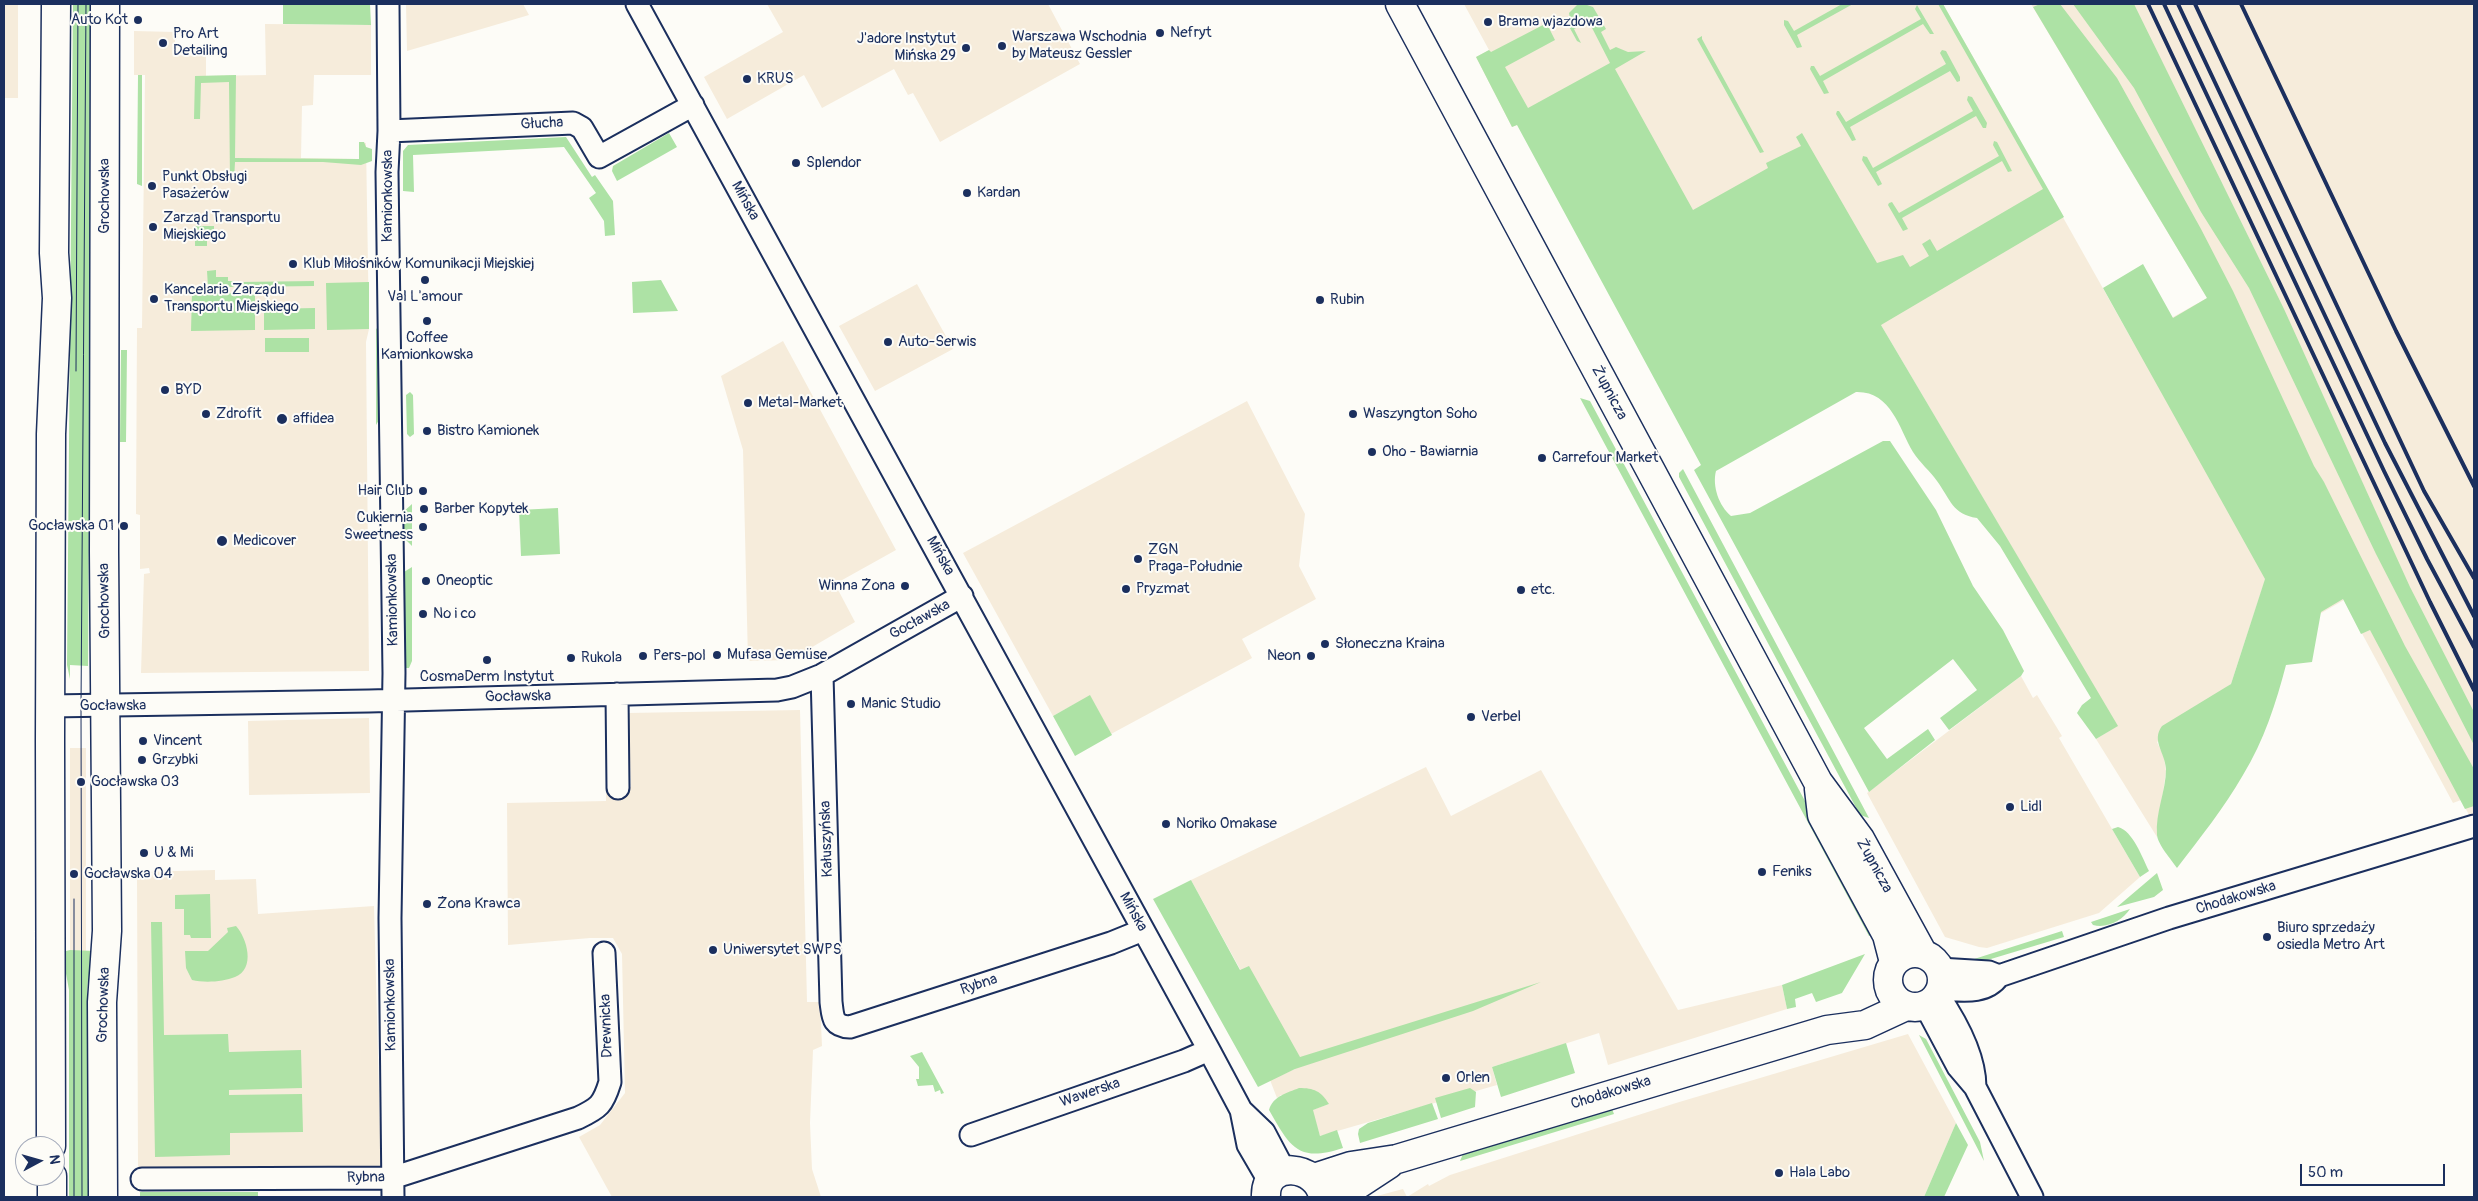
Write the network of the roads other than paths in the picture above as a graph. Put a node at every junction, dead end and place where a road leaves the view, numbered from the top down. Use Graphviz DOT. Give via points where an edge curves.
graph roads {
  1 [pos="56,4"];
  2 [pos="105,4"];
  3 [pos="388,4"];
  4 [pos="637,4"];
  5 [pos="1400,4"];
  6 [pos="693,105"];
  7 [pos="389,131"];
  8 [pos="962,596"];
  9 [pos="822,675"];
  10 [pos="617,694"];
  11 [pos="393,700"];
  12 [pos="50,706"];
  13 [pos="107,706"];
  14 [pos="1818,782"];
  15 [pos="618,788"];
  16 [pos="2474,826"];
  17 [pos="1143,930"];
  18 [pos="604,952"];
  19 [pos="1891,973"];
  20 [pos="1928,986"];
  21 [pos="831,1002"];
  22 [pos="1827,1030"];
  23 [pos="1209,1050"];
  24 [pos="604,1100"];
  25 [pos="971,1135"];
  26 [pos="51,1136"];
  27 [pos="142,1179"];
  28 [pos="1273,1183"];
  29 [pos="392,1187"];
  30 [pos="1320,1191"];
  31 [pos="103,1197"];
  32 [pos="2032,1197"];
  1 -- 12 [label="main road" via="54,253 57,298 51,434"];
  2 -- 13 [label="main road, Grochowska" via="104,550"];
  3 -- 7 [label="street, Kamionkowska"];
  4 -- 6 [label="street, Mińska"];
  5 -- 14 [label="main road, Żupnicza"];
  6 -- 7 [label="street, Głucha" via="599,157 582,128 573,123"];
  6 -- 8 [label="street, Mińska"];
  7 -- 11 [label="street, Kamionkowska"];
  8 -- 9 [label="street, Gocławska"];
  8 -- 17 [label="street, Mińska"];
  9 -- 10 [label="street, Gocławska" via="777,690"];
  9 -- 21 [label="street, Kałuszyńska"];
  10 -- 11 [label="street, Gocławska"];
  10 -- 15 [label="street"];
  11 -- 13 [label="street, Gocławska"];
  11 -- 29 [label="street, Kamionkowska" via="390,918"];
  12 -- 13 [label="street, Gocławska"];
  12 -- 26 [label="main road"];
  13 -- 31 [label="main road, Grochowska" via="107,931 102,1002"];
  14 -- 19 [label="main road, Żupnicza" via="1822,816 1887,935"];
  14 -- 20 [label="main road, Żupnicza" via="1860,839"];
  16 -- 20 [label="street, Chodakowska" via="2169,918 1999,976 1986,988"];
  17 -- 21 [label="street, Rybna" via="850,1027 841,1027 835,1022"];
  17 -- 23 [label="street, Mińska"];
  18 -- 24 [label="street, Drewnicka" via="610,1082"];
  19 -- 20 [label="main road" via="1895,998"];
  19 -- 20 [label="main road" via="1908,954"];
  19 -- 22 [label="main road, Chodakowska" via="1868,1003"];
  20 -- 22 [label="main road, Chodakowska" via="1865,1025"];
  20 -- 32 [label="street, Żupnicza" via="1958,1067 1975,1087"];
  22 -- 30 [label="main road, Chodakowska" via="1397,1159 1351,1166"];
  23 -- 25 [label="street, Wawerska"];
  23 -- 28 [label="street, Mińska" via="1241,1110 1248,1145"];
  24 -- 29 [label="street, Rybna" via="596,1109 578,1118"];
  27 -- 29 [label="street, Rybna"];
  28 -- 30 [label="main road" via="1302,1173"];
}
